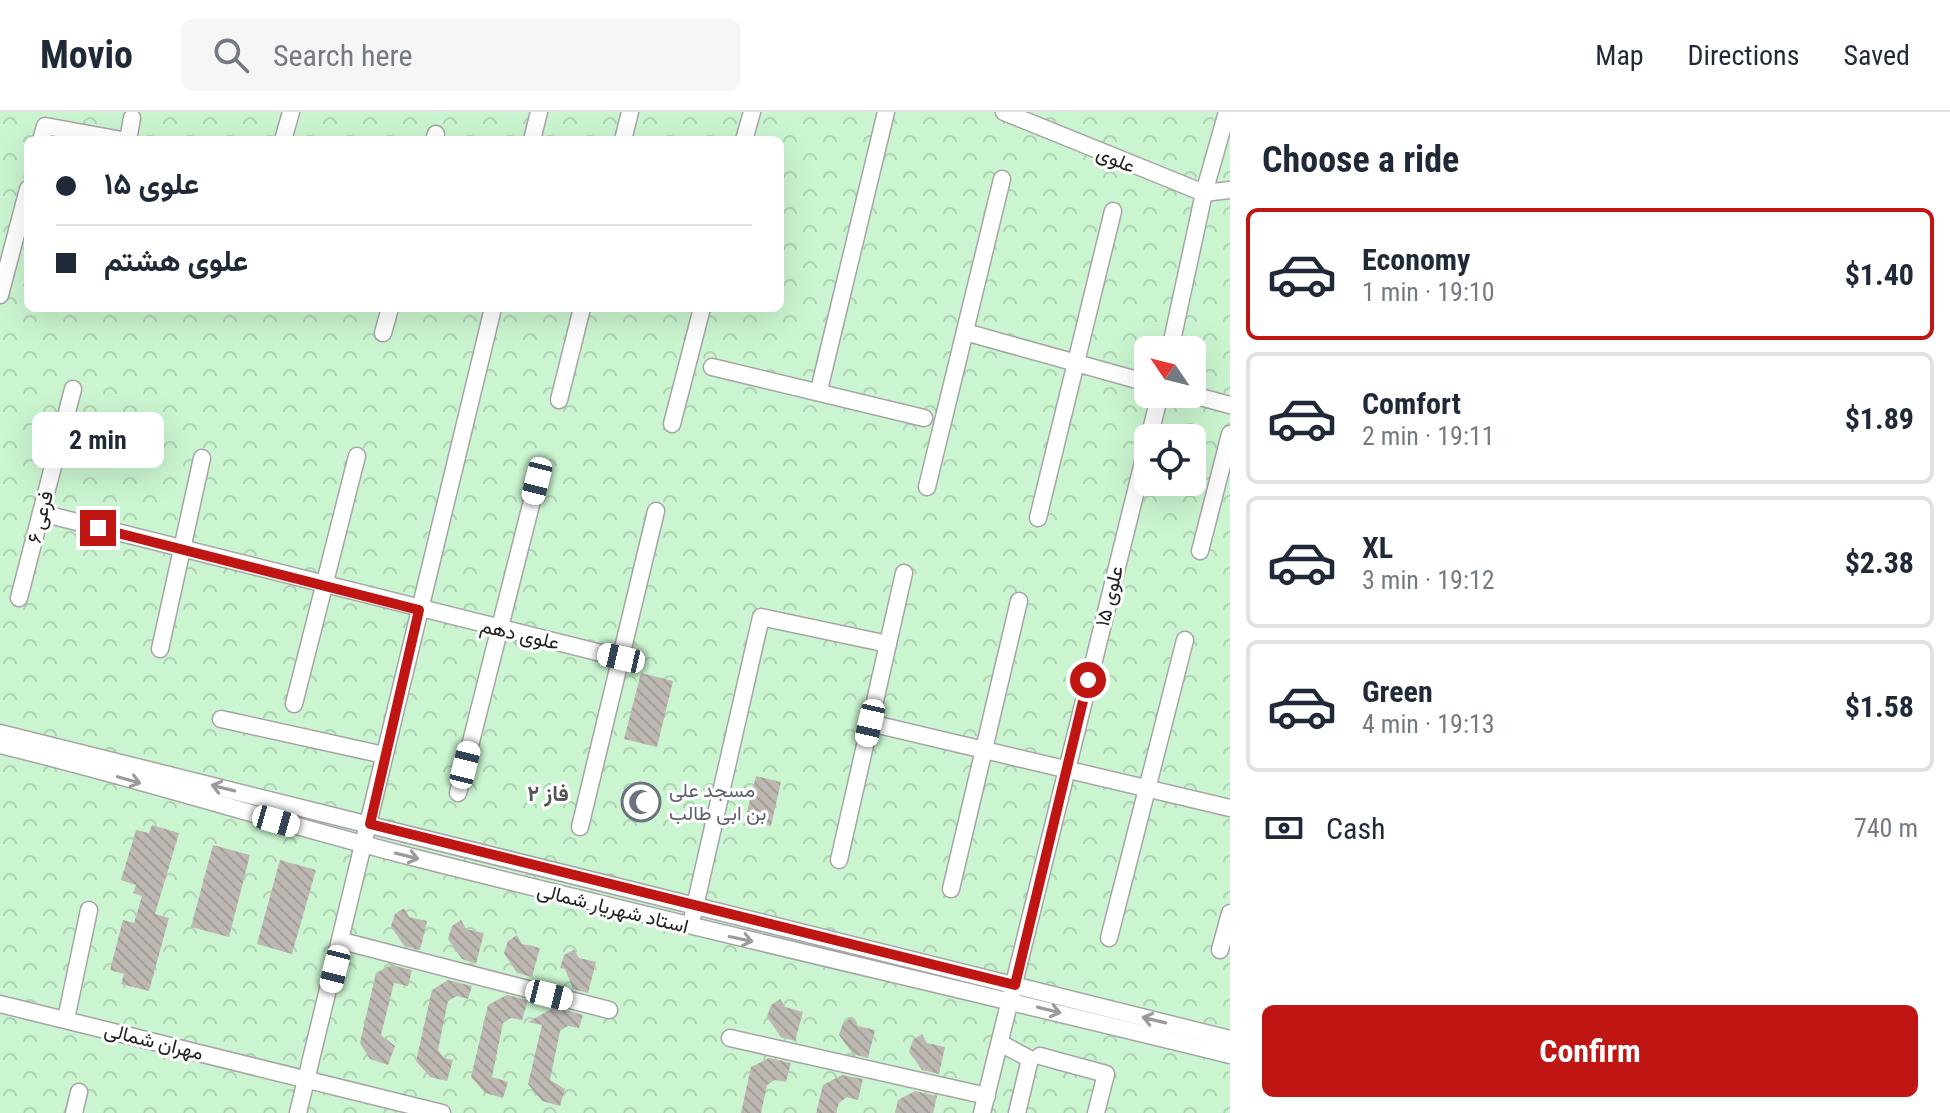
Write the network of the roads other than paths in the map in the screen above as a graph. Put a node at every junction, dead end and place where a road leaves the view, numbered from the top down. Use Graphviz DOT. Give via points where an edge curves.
graph roads {
  1 [pos="291,112"];
  2 [pos="539,112"];
  3 [pos="630,112"];
  4 [pos="752,112"];
  5 [pos="886,112"];
  6 [pos="1004,112"];
  7 [pos="1227,112"];
  8 [pos="132,118"];
  9 [pos="43,133"];
  10 [pos="78,136"];
  11 [pos="126,136"];
  12 [pos="284,136"];
  13 [pos="533,136"];
  14 [pos="624,136"];
  15 [pos="745,136"];
  16 [pos="1002,179"];
  17 [pos="1230,190"];
  18 [pos="1204,193"];
  19 [pos="24,202"];
  20 [pos="1113,211"];
  21 [pos="4,265"];
  22 [pos="0,295"];
  23 [pos="389,312"];
  24 [pos="492,312"];
  25 [pos="581,312"];
  26 [pos="701,312"];
  27 [pos="965,332"];
  28 [pos="383,333"];
  29 [pos="1173,336"];
  30 [pos="1077,363"];
  31 [pos="712,367"];
  32 [pos="1134,379"];
  33 [pos="73,389"];
  34 [pos="819,390"];
  35 [pos="1206,399"];
  36 [pos="559,400"];
  37 [pos="1230,405"];
  38 [pos="924,418"];
  39 [pos="672,424"];
  40 [pos="1230,434"];
  41 [pos="357,456"];
  42 [pos="202,458"];
  43 [pos="537,481"];
  44 [pos="927,487"];
  45 [pos="1134,495"];
  46 [pos="656,511"];
  47 [pos="41,513"];
  48 [pos="1038,518"];
  49 [pos="183,550"];
  50 [pos="1200,551"];
  51 [pos="904,573"];
  52 [pos="324,586"];
  53 [pos="19,598"];
  54 [pos="1019,601"];
  55 [pos="419,610"];
  56 [pos="500,630"];
  57 [pos="1185,640"];
  58 [pos="888,644"];
  59 [pos="160,649"];
  60 [pos="621,658"];
  61 [pos="294,704"];
  62 [pos="221,719"];
  63 [pos="870,723"];
  64 [pos="0,733"];
  65 [pos="0,745"];
  66 [pos="984,750"];
  67 [pos="384,755"];
  68 [pos="1065,769"];
  69 [pos="1149,789"];
  70 [pos="458,793"];
  71 [pos="1230,808"];
  72 [pos="370,824"];
  73 [pos="580,827"];
  74 [pos="366,846"];
  75 [pos="839,860"];
  76 [pos="951,889"];
  77 [pos="695,907"];
  78 [pos="89,910"];
  79 [pos="1230,913"];
  80 [pos="690,928"];
  81 [pos="1109,938"];
  82 [pos="342,941"];
  83 [pos="1220,950"];
  84 [pos="1013,993"];
  85 [pos="0,1004"];
  86 [pos="609,1010"];
  87 [pos="66,1019"];
  88 [pos="730,1038"];
  89 [pos="1230,1039"];
  90 [pos="1002,1044"];
  91 [pos="1230,1055"];
  92 [pos="1040,1056"];
  93 [pos="307,1080"];
  94 [pos="79,1092"];
  95 [pos="987,1096"];
  96 [pos="74,1113"];
  97 [pos="298,1113"];
  98 [pos="442,1113"];
  99 [pos="982,1113"];
  100 [pos="1017,1113"];
  101 [pos="1096,1113"];
  1 -- 12 [label="street"];
  2 -- 13 [label="street"];
  3 -- 14 [label="street"];
  4 -- 15 [label="street"];
  5 -- 34 [label="street"];
  6 -- 18 [label="street, علوی"];
  7 -- 18 [label="street"];
  8 -- 11 [label="street"];
  9 -- 10 [label="street"];
  16 -- 27 [label="street"];
  17 -- 18 [label="street, علوی"];
  18 -- 29 [label="street"];
  19 -- 21 [label="street"];
  20 -- 30 [label="street"];
  21 -- 22 [label="street"];
  23 -- 28 [label="street"];
  24 -- 55 [label="street"];
  25 -- 36 [label="street"];
  26 -- 39 [label="street"];
  27 -- 30 [label="street"];
  27 -- 44 [label="street"];
  30 -- 32 [label="street"];
  30 -- 48 [label="street"];
  31 -- 34 [label="street"];
  33 -- 47 [label="street, فرعی ۶"];
  34 -- 38 [label="street"];
  35 -- 37 [label="street"];
  40 -- 50 [label="street"];
  41 -- 52 [label="street"];
  42 -- 49 [label="street"];
  43 -- 56 [label="street"];
  45 -- 68 [label="street, علوی ۱۵"];
  46 -- 60 [label="street"];
  47 -- 49 [label="street, علوی دهم"];
  47 -- 53 [label="street, فرعی ۶"];
  49 -- 52 [label="street, علوی دهم"];
  49 -- 59 [label="street"];
  51 -- 58 [label="street"];
  52 -- 55 [label="street, علوی دهم"];
  52 -- 61 [label="street"];
  54 -- 66 [label="street"];
  55 -- 56 [label="street, علوی دهم"];
  55 -- 67 [label="street"];
  56 -- 60 [label="street, علوی دهم"];
  56 -- 70 [label="street"];
  57 -- 69 [label="street"];
  58 -- 63 [label="street"];
  58 -- 77 [label="street" via="761,617"];
  60 -- 73 [label="street"];
  62 -- 67 [label="street"];
  63 -- 66 [label="street"];
  63 -- 75 [label="street"];
  72 -- 64 [label="street, استاد شهریار شمالی, one-way"];
  65 -- 74 [label="street, استاد شهریار شمالی, one-way"];
  66 -- 68 [label="street"];
  66 -- 76 [label="street"];
  67 -- 72 [label="street"];
  68 -- 69 [label="street"];
  68 -- 84 [label="street, علوی ۱۵"];
  69 -- 71 [label="street"];
  69 -- 81 [label="street"];
  72 -- 74 [label="street"];
  72 -- 77 [label="street, استاد شهریار شمالی"];
  74 -- 80 [label="street, استاد شهریار شمالی, one-way"];
  74 -- 82 [label="street"];
  77 -- 80 [label="street"];
  77 -- 84 [label="street, استاد شهریار شمالی"];
  78 -- 87 [label="street"];
  79 -- 83 [label="street"];
  80 -- 84 [label="street, استاد شهریار شمالی, one-way"];
  82 -- 86 [label="street"];
  82 -- 93 [label="street"];
  89 -- 84 [label="street, استاد شهریار شمالی, one-way"];
  84 -- 90 [label="street, علوی ۱۵"];
  84 -- 91 [label="street, استاد شهریار شمالی, one-way"];
  85 -- 87 [label="street, مهران شمالی"];
  87 -- 93 [label="street, مهران شمالی"];
  88 -- 95 [label="street"];
  90 -- 95 [label="street, علوی ۱۵"];
  90 -- 100 [label="street" via="1030,1059"];
  92 -- 101 [label="street" via="1106,1074"];
  93 -- 97 [label="street"];
  93 -- 98 [label="street, مهران شمالی"];
  94 -- 96 [label="street"];
  95 -- 99 [label="street, علوی ۱۵"];
}
